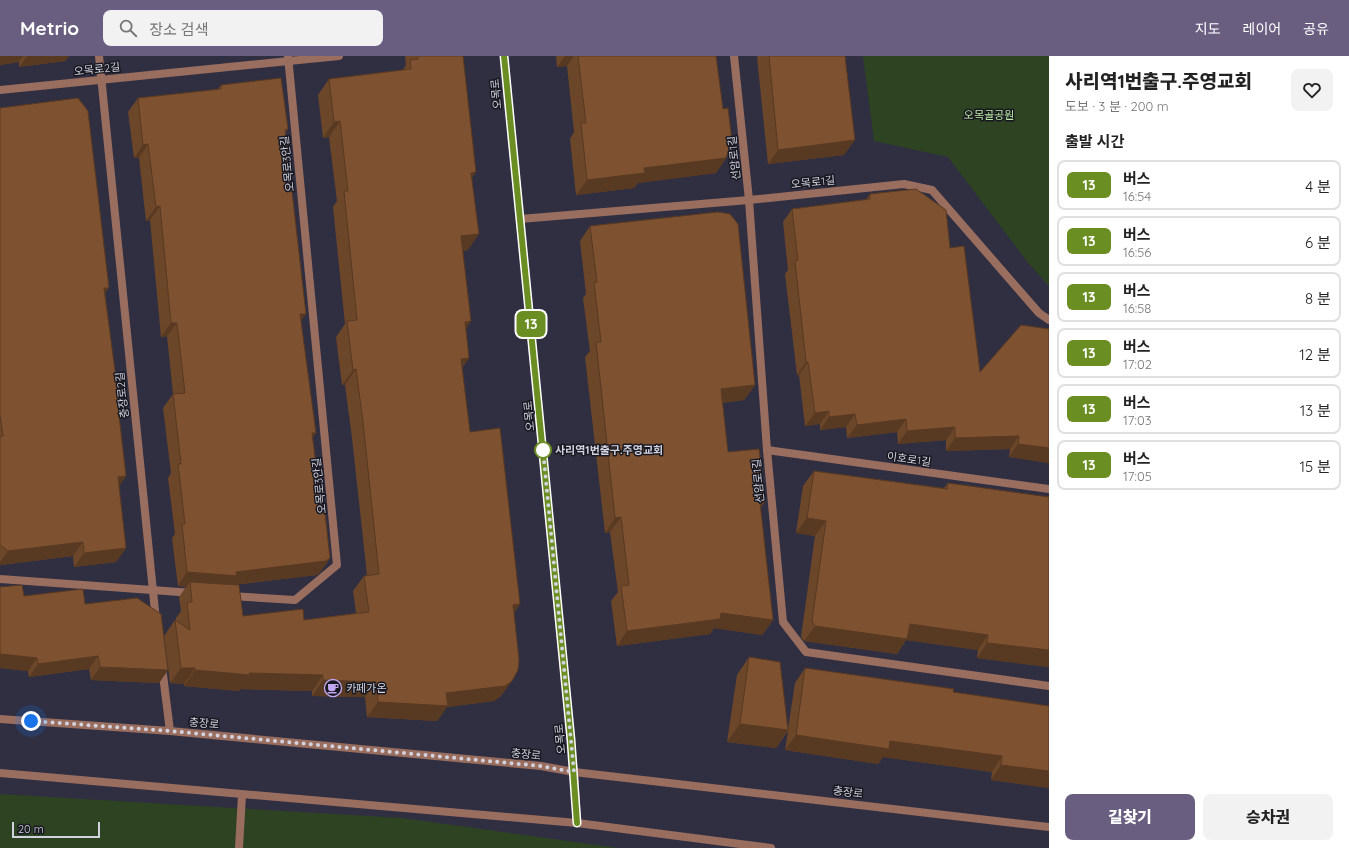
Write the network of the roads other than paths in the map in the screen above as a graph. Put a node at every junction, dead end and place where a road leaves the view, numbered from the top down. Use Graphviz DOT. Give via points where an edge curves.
graph roads {
  1 [pos="99,56"];
  2 [pos="339,56"];
  3 [pos="504,56"];
  4 [pos="734,56"];
  5 [pos="288,58"];
  6 [pos="102,79"];
  7 [pos="0,90"];
  8 [pos="749,200"];
  9 [pos="520,219"];
  10 [pos="1049,320"];
  11 [pos="766,450"];
  12 [pos="1049,489"];
  13 [pos="0,579"];
  14 [pos="153,590"];
  15 [pos="200,594"];
  16 [pos="224,595"];
  17 [pos="157,630"];
  18 [pos="161,661"];
  19 [pos="1049,686"];
  20 [pos="0,719"];
  21 [pos="170,731"];
  22 [pos="574,772"];
  23 [pos="0,773"];
  24 [pos="242,794"];
  25 [pos="577,823"];
  26 [pos="1049,827"];
  27 [pos="239,848"];
  28 [pos="771,848"];
  1 -- 6 [label="street, 충장로2길"];
  2 -- 5 [label="street, 오목로2길"];
  3 -- 9 [label="street, 오목로"];
  4 -- 8 [label="street, 선암로1길"];
  5 -- 6 [label="street, 오목로2길"];
  5 -- 16 [label="street, 오목로3안길" via="337,565 295,600"];
  6 -- 7 [label="street, 오목로2길"];
  6 -- 14 [label="street, 충장로2길"];
  8 -- 9 [label="street, 오목로1길"];
  8 -- 10 [label="street, 오목로1길" via="904,184 932,190 1039,313"];
  8 -- 11 [label="street, 선암로1길"];
  9 -- 22 [label="street, 오목로"];
  11 -- 12 [label="street, 이호로1길"];
  11 -- 19 [label="street, 선암로1길" via="783,622 806,652"];
  13 -- 14 [label="street"];
  14 -- 15 [label="street"];
  14 -- 17 [label="street, 충장로2길"];
  18 -- 21 [label="street"];
  20 -- 21 [label="street, 충장로"];
  21 -- 22 [label="street, 충장로" via="533,765"];
  22 -- 25 [label="street, 오목로"];
  22 -- 26 [label="street, 충장로"];
  23 -- 24 [label="street"];
  24 -- 25 [label="street"];
  24 -- 27 [label="street"];
  25 -- 28 [label="street"];
}
